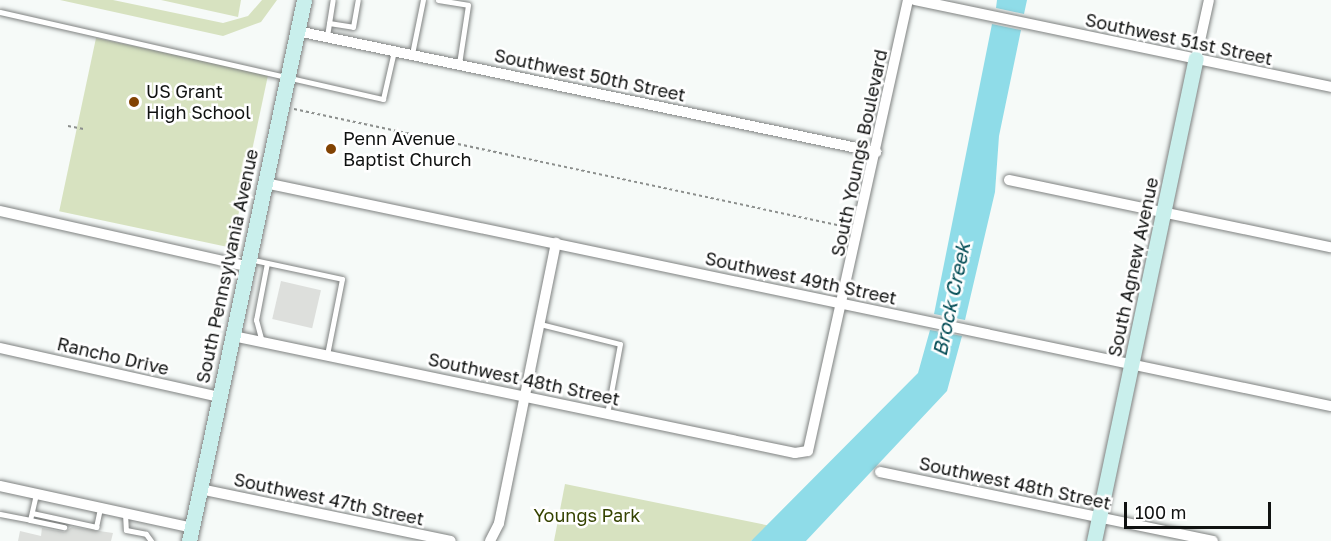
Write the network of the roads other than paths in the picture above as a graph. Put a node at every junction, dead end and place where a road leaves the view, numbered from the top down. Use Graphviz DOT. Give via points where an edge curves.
graph roads {
  1 [pos="304,0"];
  2 [pos="333,0"];
  3 [pos="357,0"];
  4 [pos="423,0"];
  5 [pos="438,0"];
  6 [pos="908,0"];
  7 [pos="915,0"];
  8 [pos="1209,0"];
  9 [pos="0,12"];
  10 [pos="329,23"];
  11 [pos="297,31"];
  12 [pos="327,36"];
  13 [pos="394,50"];
  14 [pos="412,54"];
  15 [pos="1196,59"];
  16 [pos="459,64"];
  17 [pos="288,75"];
  18 [pos="1331,87"];
  19 [pos="876,152"];
  20 [pos="1009,180"];
  21 [pos="265,183"];
  22 [pos="0,212"];
  23 [pos="1164,213"];
  24 [pos="556,243"];
  25 [pos="1331,247"];
  26 [pos="248,262"];
  27 [pos="267,263"];
  28 [pos="844,304"];
  29 [pos="538,324"];
  30 [pos="233,336"];
  31 [pos="262,342"];
  32 [pos="0,348"];
  33 [pos="327,355"];
  34 [pos="1132,366"];
  35 [pos="524,396"];
  36 [pos="220,397"];
  37 [pos="1331,406"];
  38 [pos="607,414"];
  39 [pos="808,451"];
  40 [pos="880,471"];
  41 [pos="0,486"];
  42 [pos="200,489"];
  43 [pos="36,494"];
  44 [pos="100,508"];
  45 [pos="32,513"];
  46 [pos="125,513"];
  47 [pos="0,514"];
  48 [pos="1099,517"];
  49 [pos="30,520"];
  50 [pos="64,527"];
  51 [pos="190,534"];
  52 [pos="151,541"];
  53 [pos="451,541"];
  54 [pos="490,541"];
  55 [pos="1094,541"];
  56 [pos="1213,541"];
  1 -- 11 [label="main road, South Pennsylvania Avenue"];
  2 -- 10 [label="lane"];
  3 -- 10 [label="lane" via="353,27"];
  4 -- 14 [label="lane"];
  5 -- 16 [label="lane" via="468,5"];
  6 -- 19 [label="street, South Youngs Boulevard"];
  7 -- 15 [label="street, Southwest 51st Street"];
  8 -- 15 [label="street, South Agnew Avenue"];
  9 -- 17 [label="lane"];
  10 -- 12 [label="lane"];
  11 -- 12 [label="street, Southwest 50th Street"];
  11 -- 17 [label="main road, South Pennsylvania Avenue"];
  12 -- 13 [label="street, Southwest 50th Street"];
  13 -- 14 [label="street, Southwest 50th Street"];
  13 -- 17 [label="lane" via="383,99"];
  14 -- 16 [label="street, Southwest 50th Street"];
  15 -- 18 [label="street, Southwest 51st Street"];
  15 -- 23 [label="main road, South Agnew Avenue"];
  16 -- 19 [label="street, Southwest 50th Street"];
  17 -- 21 [label="main road, South Pennsylvania Avenue"];
  19 -- 28 [label="street, South Youngs Boulevard"];
  20 -- 23 [label="street"];
  21 -- 24 [label="street, Southwest 49th Street"];
  21 -- 26 [label="main road, South Pennsylvania Avenue"];
  22 -- 26 [label="street"];
  23 -- 25 [label="street"];
  23 -- 34 [label="main road, South Agnew Avenue"];
  24 -- 28 [label="street, Southwest 49th Street"];
  24 -- 29 [label="street"];
  26 -- 27 [label="lane"];
  26 -- 30 [label="main road, South Pennsylvania Avenue"];
  27 -- 31 [label="lane" via="256,320"];
  27 -- 33 [label="lane" via="342,279"];
  28 -- 34 [label="street, Southwest 49th Street"];
  28 -- 39 [label="street, South Youngs Boulevard"];
  29 -- 35 [label="street"];
  29 -- 38 [label="lane" via="620,344"];
  30 -- 31 [label="street, Southwest 48th Street"];
  30 -- 36 [label="main road, South Pennsylvania Avenue"];
  31 -- 33 [label="street, Southwest 48th Street"];
  32 -- 36 [label="street, Rancho Drive"];
  33 -- 35 [label="street, Southwest 48th Street"];
  34 -- 37 [label="street, Southwest 49th Street"];
  34 -- 48 [label="main road, South Agnew Avenue"];
  35 -- 38 [label="street, Southwest 48th Street"];
  35 -- 54 [label="street" via="499,523"];
  36 -- 42 [label="main road, South Pennsylvania Avenue"];
  38 -- 39 [label="street, Southwest 48th Street" via="795,453"];
  40 -- 48 [label="street, Southwest 48th Street"];
  41 -- 43 [label="street"];
  42 -- 51 [label="main road, South Pennsylvania Avenue"];
  42 -- 53 [label="street, Southwest 47th Street"];
  43 -- 44 [label="street"];
  43 -- 45 [label="lane"];
  44 -- 45 [label="lane" via="96,527"];
  44 -- 46 [label="street"];
  45 -- 49 [label="lane"];
  46 -- 51 [label="street"];
  46 -- 52 [label="lane" via="126,530 146,534"];
  47 -- 49 [label="lane"];
  48 -- 55 [label="main road, South Agnew Avenue"];
  48 -- 56 [label="street, Southwest 48th Street"];
  49 -- 50 [label="lane"];
}
